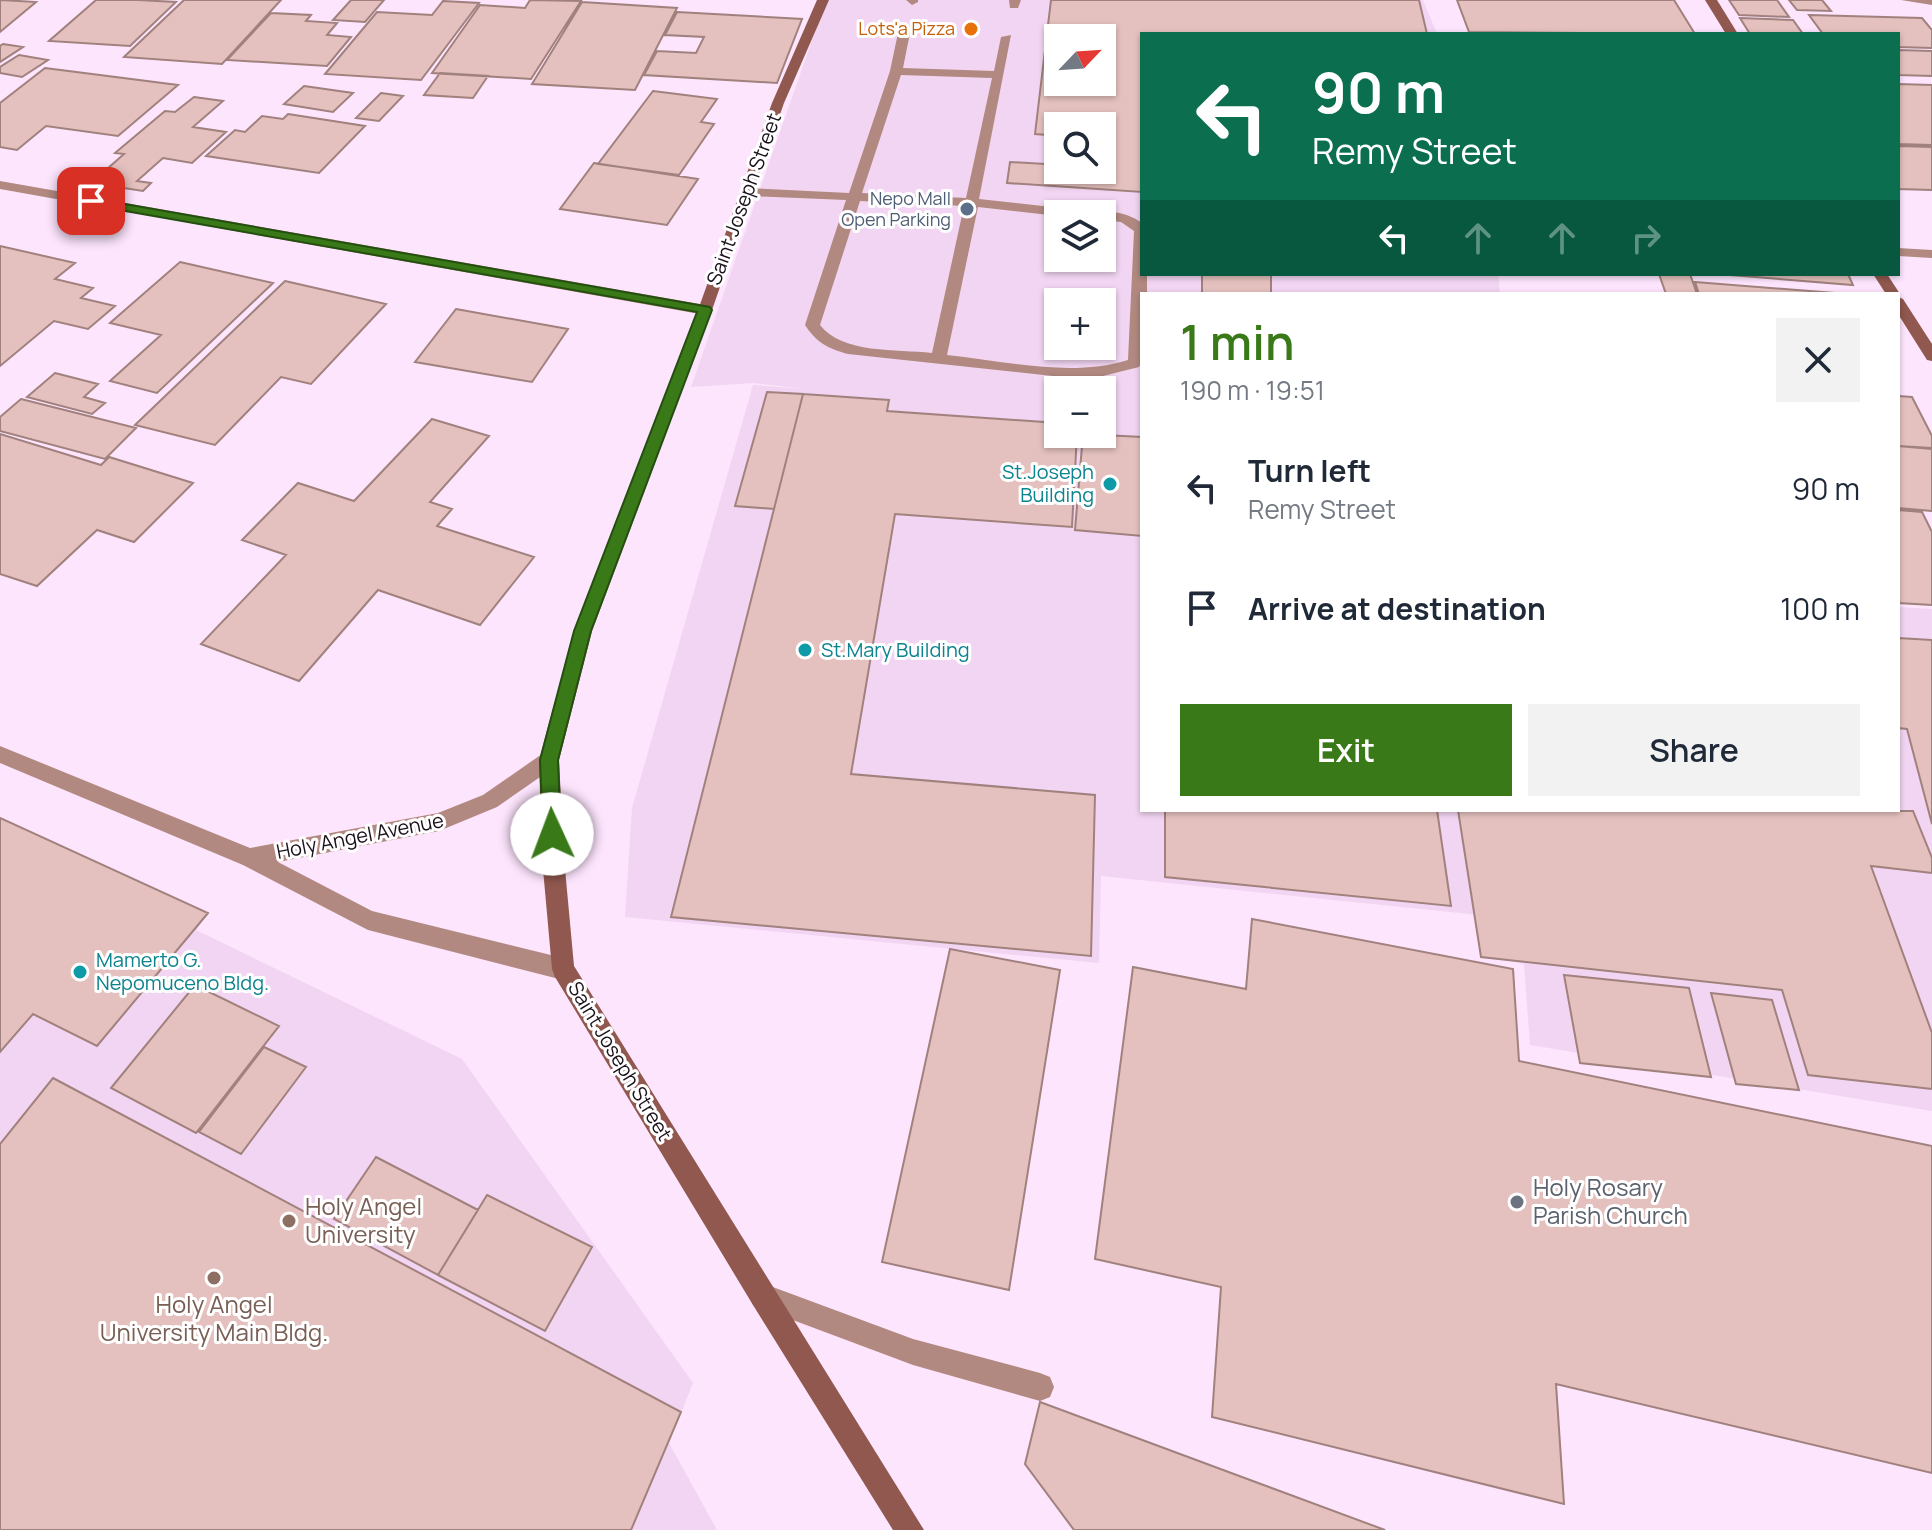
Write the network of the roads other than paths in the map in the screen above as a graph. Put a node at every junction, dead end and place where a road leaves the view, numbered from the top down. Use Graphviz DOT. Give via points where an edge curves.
graph roads {
  1 [pos="823,0"];
  2 [pos="1711,0"];
  3 [pos="1907,0"];
  4 [pos="1932,2"];
  5 [pos="1731,32"];
  6 [pos="904,33"];
  7 [pos="1007,37"];
  8 [pos="896,71"];
  9 [pos="999,75"];
  10 [pos="0,185"];
  11 [pos="747,192"];
  12 [pos="854,199"];
  13 [pos="971,202"];
  14 [pos="1044,210"];
  15 [pos="1116,217"];
  16 [pos="1140,229"];
  17 [pos="1900,252"];
  18 [pos="1932,254"];
  19 [pos="1140,271"];
  20 [pos="1900,305"];
  21 [pos="705,310"];
  22 [pos="1932,356"];
  23 [pos="939,358"];
  24 [pos="0,754"];
  25 [pos="549,760"];
  26 [pos="250,858"];
  27 [pos="563,969"];
  28 [pos="762,1296"];
  29 [pos="1040,1387"];
  30 [pos="910,1530"];
  1 -- 11 [label="street, Saint Joseph Street"];
  2 -- 5 [label="street"];
  3 -- 4 [label="street"];
  6 -- 8 [label="street"];
  7 -- 9 [label="street"];
  8 -- 9 [label="street"];
  8 -- 12 [label="street"];
  9 -- 13 [label="street"];
  10 -- 21 [label="street"];
  11 -- 12 [label="street"];
  11 -- 21 [label="street, Saint Joseph Street"];
  12 -- 13 [label="street"];
  12 -- 23 [label="street" via="812,325 824,341 848,349"];
  13 -- 14 [label="street"];
  13 -- 23 [label="street"];
  15 -- 16 [label="street"];
  17 -- 18 [label="street"];
  19 -- 23 [label="street" via="1134,363 1100,372"];
  20 -- 22 [label="street"];
  21 -- 25 [label="street, Saint Joseph Street" via="583,631"];
  24 -- 26 [label="street, Holy Angel Avenue"];
  25 -- 26 [label="street, Holy Angel Avenue" via="490,801 451,818"];
  25 -- 27 [label="street, Saint Joseph Street"];
  26 -- 27 [label="street, Holy Angel Avenue" via="368,920"];
  27 -- 28 [label="street, Saint Joseph Street"];
  28 -- 29 [label="street" via="913,1352"];
  28 -- 30 [label="street, Saint Joseph Street"];
}
